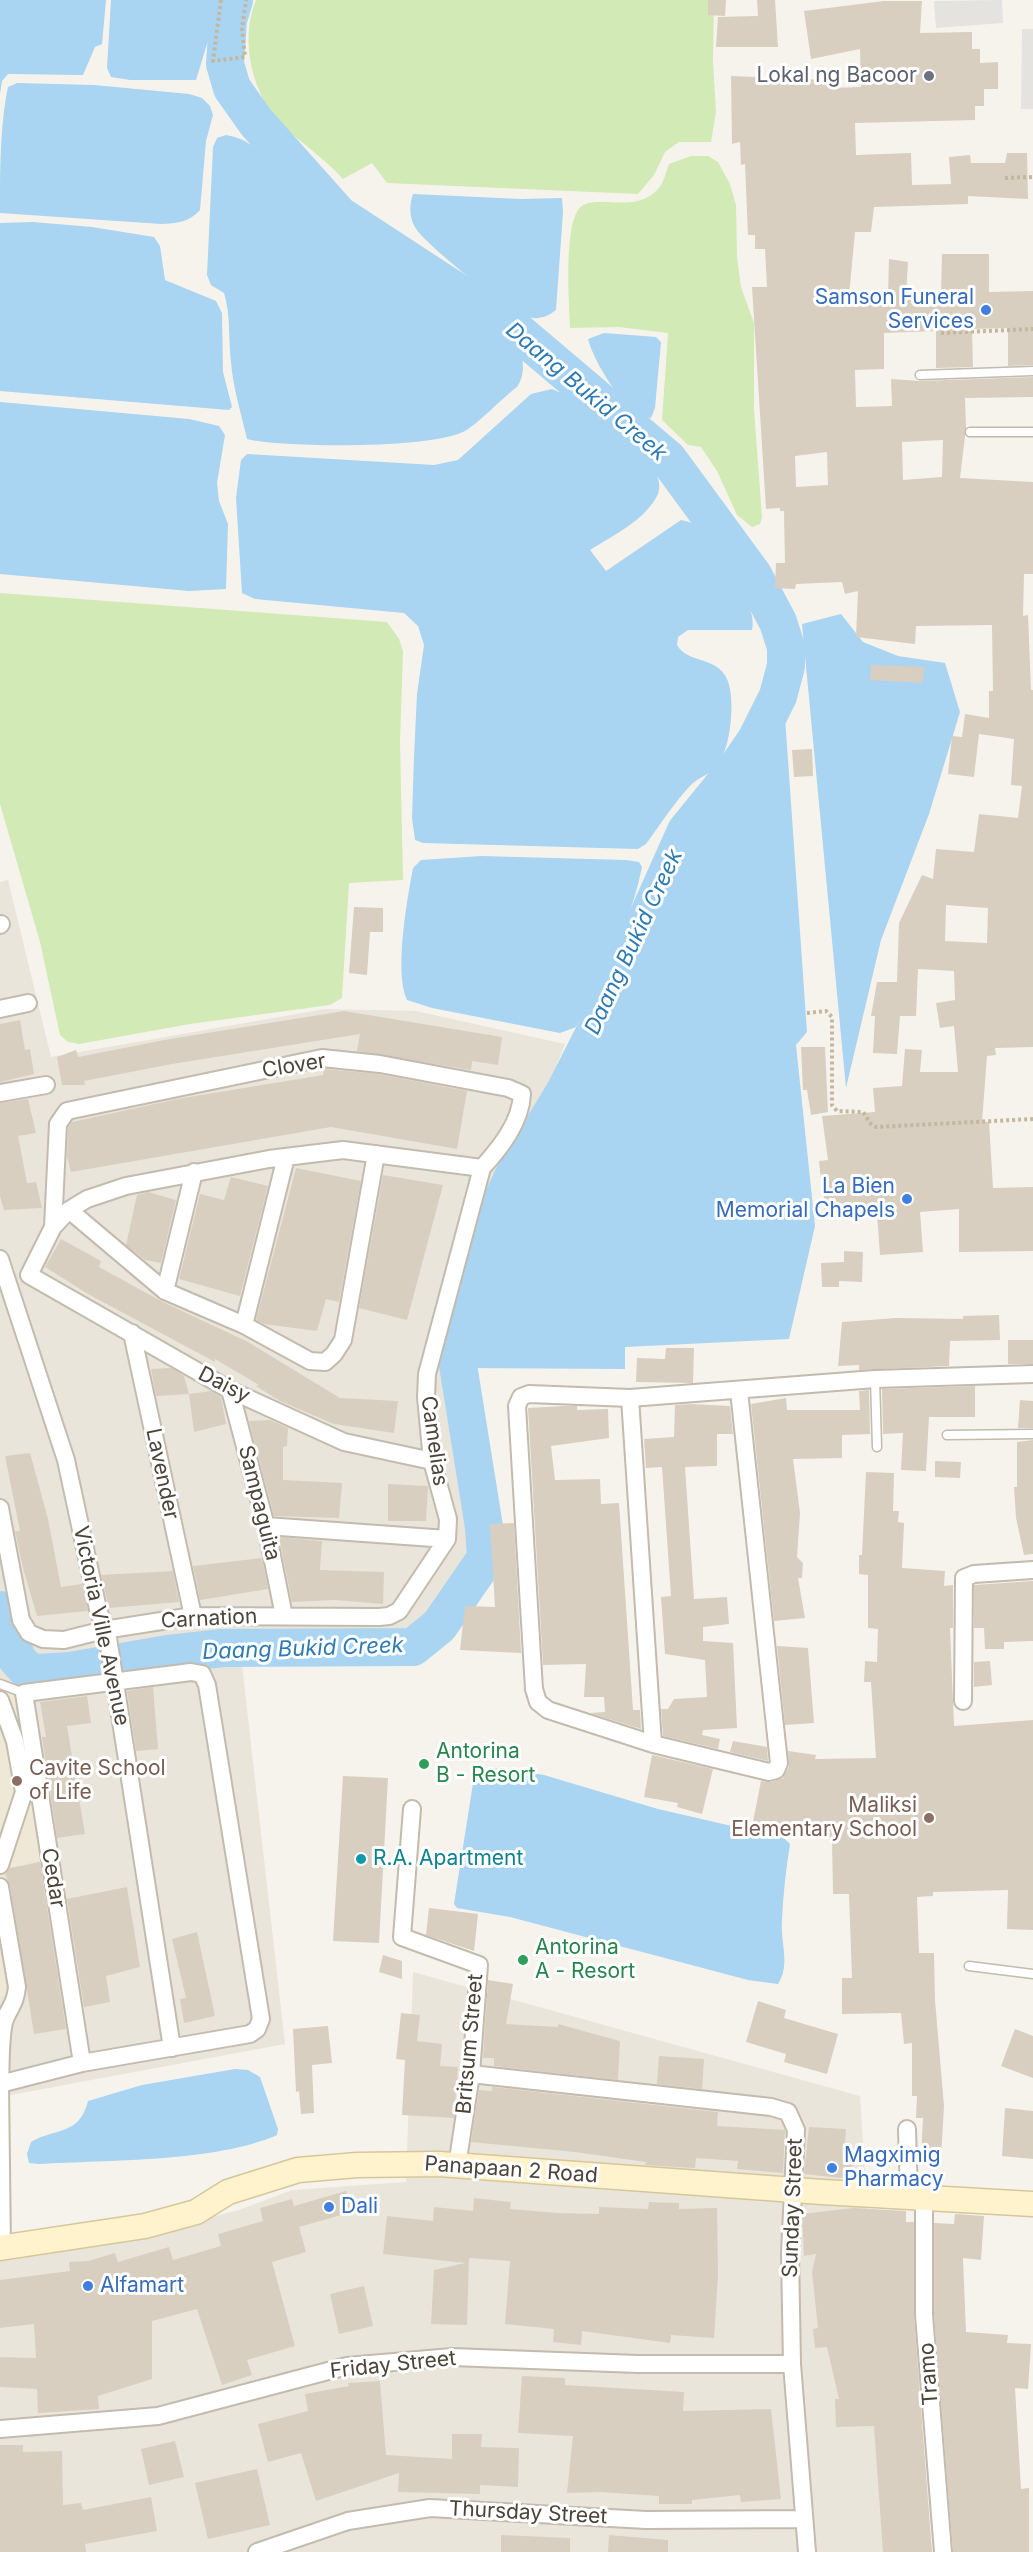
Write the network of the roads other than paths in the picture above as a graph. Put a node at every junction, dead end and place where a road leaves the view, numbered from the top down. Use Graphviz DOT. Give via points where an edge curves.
graph roads {
  1 [pos="1033,371"];
  2 [pos="920,375"];
  3 [pos="970,432"];
  4 [pos="1033,432"];
  5 [pos="28,1002"];
  6 [pos="0,1009"];
  7 [pos="46,1085"];
  8 [pos="0,1093"];
  9 [pos="376,1154"];
  10 [pos="286,1157"];
  11 [pos="482,1168"];
  12 [pos="194,1172"];
  13 [pos="69,1210"];
  14 [pos="53,1227"];
  15 [pos="0,1259"];
  16 [pos="29,1275"];
  17 [pos="6,1284"];
  18 [pos="165,1291"];
  19 [pos="244,1325"];
  20 [pos="132,1333"];
  21 [pos="1033,1374"];
  22 [pos="875,1379"];
  23 [pos="230,1390"];
  24 [pos="739,1391"];
  25 [pos="630,1398"];
  26 [pos="1033,1434"];
  27 [pos="947,1435"];
  28 [pos="877,1447"];
  29 [pos="432,1461"];
  30 [pos="0,1508"];
  31 [pos="266,1526"];
  32 [pos="447,1539"];
  33 [pos="1033,1570"];
  34 [pos="193,1616"];
  35 [pos="284,1616"];
  36 [pos="106,1634"];
  37 [pos="116,1677"];
  38 [pos="0,1684"];
  39 [pos="24,1693"];
  40 [pos="0,1700"];
  41 [pos="963,1701"];
  42 [pos="653,1744"];
  43 [pos="412,1809"];
  44 [pos="0,1865"];
  45 [pos="0,1887"];
  46 [pos="969,1966"];
  47 [pos="1033,1974"];
  48 [pos="172,2048"];
  49 [pos="82,2063"];
  50 [pos="471,2074"];
  51 [pos="0,2084"];
  52 [pos="907,2129"];
  53 [pos="457,2166"];
  54 [pos="793,2189"];
  55 [pos="917,2196"];
  56 [pos="1033,2204"];
  57 [pos="1,2248"];
  58 [pos="792,2364"];
  59 [pos="0,2429"];
  60 [pos="804,2519"];
  61 [pos="257,2552"];
  62 [pos="807,2552"];
  63 [pos="943,2552"];
  1 -- 2 [label="lane"];
  3 -- 4 [label="lane"];
  5 -- 6 [label="street"];
  7 -- 8 [label="street"];
  9 -- 10 [label="street" via="343,1150"];
  9 -- 11 [label="street"];
  9 -- 19 [label="street" via="343,1340 334,1354 325,1362 310,1361"];
  10 -- 12 [label="street"];
  10 -- 19 [label="street"];
  11 -- 14 [label="street, Clover" via="514,1125 522,1094 380,1064 322,1058 67,1111 58,1124"];
  11 -- 29 [label="street, Camelias" via="427,1374"];
  12 -- 13 [label="street" via="126,1186 87,1199"];
  12 -- 18 [label="street"];
  13 -- 14 [label="street"];
  13 -- 18 [label="street"];
  14 -- 16 [label="street"];
  15 -- 17 [label="street, Victoria Ville Avenue"];
  16 -- 17 [label="street"];
  16 -- 20 [label="street, Daisy"];
  17 -- 36 [label="street, Victoria Ville Avenue" via="66,1460"];
  18 -- 19 [label="street"];
  20 -- 23 [label="street, Daisy"];
  20 -- 34 [label="street, Lavender"];
  21 -- 22 [label="street"];
  22 -- 24 [label="street"];
  22 -- 28 [label="lane"];
  23 -- 29 [label="street, Daisy" via="344,1442"];
  23 -- 31 [label="street, Sampaguita"];
  24 -- 25 [label="street"];
  24 -- 42 [label="street" via="779,1763 776,1770 769,1772"];
  25 -- 42 [label="street"];
  25 -- 42 [label="street" via="529,1394 521,1397 517,1406 534,1689 538,1702 548,1710"];
  26 -- 27 [label="lane"];
  29 -- 32 [label="street, Camelias" via="448,1519"];
  30 -- 36 [label="street, Carnation" via="21,1620 29,1633 43,1640"];
  31 -- 32 [label="street"];
  31 -- 35 [label="street, Sampaguita"];
  32 -- 35 [label="street, Carnation" via="399,1611 389,1616"];
  33 -- 41 [label="street" via="964,1578"];
  34 -- 35 [label="street, Carnation"];
  34 -- 36 [label="street, Carnation"];
  36 -- 37 [label="street, Victoria Ville Avenue"];
  37 -- 39 [label="street"];
  37 -- 48 [label="street, Victoria Ville Avenue"];
  37 -- 48 [label="street" via="191,1672 202,1674 207,1685 261,2019 250,2034"];
  38 -- 39 [label="lane"];
  39 -- 49 [label="street, Cedar"];
  40 -- 44 [label="street" via="15,1741 24,1792"];
  43 -- 50 [label="street, Britsum Street" via="402,1937 479,1965"];
  45 -- 51 [label="street" via="17,1987 15,2003 4,2019"];
  46 -- 47 [label="lane"];
  48 -- 49 [label="street"];
  49 -- 51 [label="street"];
  50 -- 53 [label="street, Britsum Street"];
  50 -- 54 [label="street, Sunday Street" via="788,2112 796,2130"];
  51 -- 57 [label="street"];
  52 -- 55 [label="street, Tramo"];
  53 -- 54 [label="street, Panapaan 2 Road"];
  53 -- 57 [label="street, Panapaan 2 Road" via="357,2164 298,2170 228,2192 196,2212 146,2226"];
  54 -- 55 [label="street, Panapaan 2 Road"];
  54 -- 58 [label="street, Sunday Street"];
  55 -- 56 [label="street, Panapaan 2 Road"];
  55 -- 63 [label="street, Tramo"];
  58 -- 59 [label="street, Friday Street" via="638,2364 452,2357 347,2366 158,2416"];
  58 -- 60 [label="street, Sunday Street"];
  60 -- 61 [label="street, Thursday Street" via="646,2520 430,2508 348,2521"];
  60 -- 62 [label="street, Sunday Street"];
}
